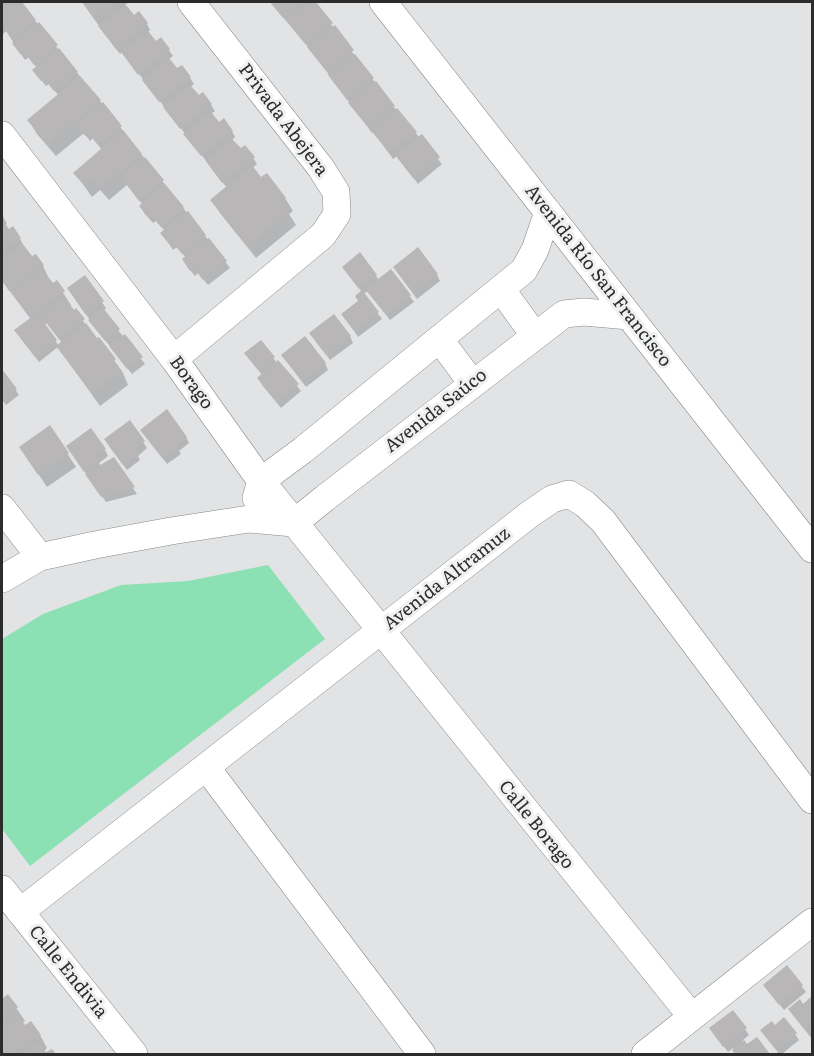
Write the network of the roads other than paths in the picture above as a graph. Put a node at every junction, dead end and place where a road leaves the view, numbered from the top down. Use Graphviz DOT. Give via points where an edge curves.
graph roads {
  1 [pos="191,2"];
  2 [pos="383,2"];
  3 [pos="2,135"];
  4 [pos="548,212"];
  5 [pos="501,289"];
  6 [pos="629,316"];
  7 [pos="536,336"];
  8 [pos="440,340"];
  9 [pos="174,359"];
  10 [pos="472,383"];
  11 [pos="261,481"];
  12 [pos="2,508"];
  13 [pos="249,519"];
  14 [pos="294,523"];
  15 [pos="813,549"];
  16 [pos="40,557"];
  17 [pos="2,579"];
  18 [pos="381,632"];
  19 [pos="206,767"];
  20 [pos="813,800"];
  21 [pos="2,889"];
  22 [pos="20,912"];
  23 [pos="813,922"];
  24 [pos="692,1017"];
  25 [pos="134,1054"];
  26 [pos="422,1054"];
  27 [pos="645,1054"];
  1 -- 9 [label="street, Privada Abejera" via="321,168 336,192 337,214 323,235"];
  2 -- 4 [label="street, Avenida Río San Francisco"];
  3 -- 9 [label="street, Borago"];
  4 -- 5 [label="street" via="524,270"];
  4 -- 6 [label="street, Avenida Río San Francisco"];
  5 -- 7 [label="street"];
  5 -- 8 [label="street"];
  6 -- 7 [label="street, Avenida Saúco" via="564,314"];
  6 -- 15 [label="street, Avenida Río San Francisco"];
  7 -- 10 [label="street, Avenida Saúco"];
  8 -- 10 [label="street"];
  8 -- 11 [label="street"];
  9 -- 11 [label="street, Borago"];
  10 -- 14 [label="street, Avenida Saúco"];
  11 -- 13 [label="street"];
  11 -- 14 [label="street, Borago"];
  12 -- 16 [label="street"];
  13 -- 14 [label="street"];
  13 -- 16 [label="street"];
  14 -- 18 [label="street, Borago"];
  16 -- 17 [label="street"];
  18 -- 19 [label="street, Avenida Altramuz"];
  18 -- 20 [label="street, Avenida Altramuz" via="530,514 552,499 569,494 603,521"];
  18 -- 24 [label="street, Calle Borago"];
  19 -- 22 [label="street, Avenida Altramuz"];
  19 -- 26 [label="street"];
  21 -- 22 [label="street, Calle Endivia"];
  22 -- 25 [label="street, Calle Endivia"];
  23 -- 24 [label="street"];
  24 -- 27 [label="street"];
}
